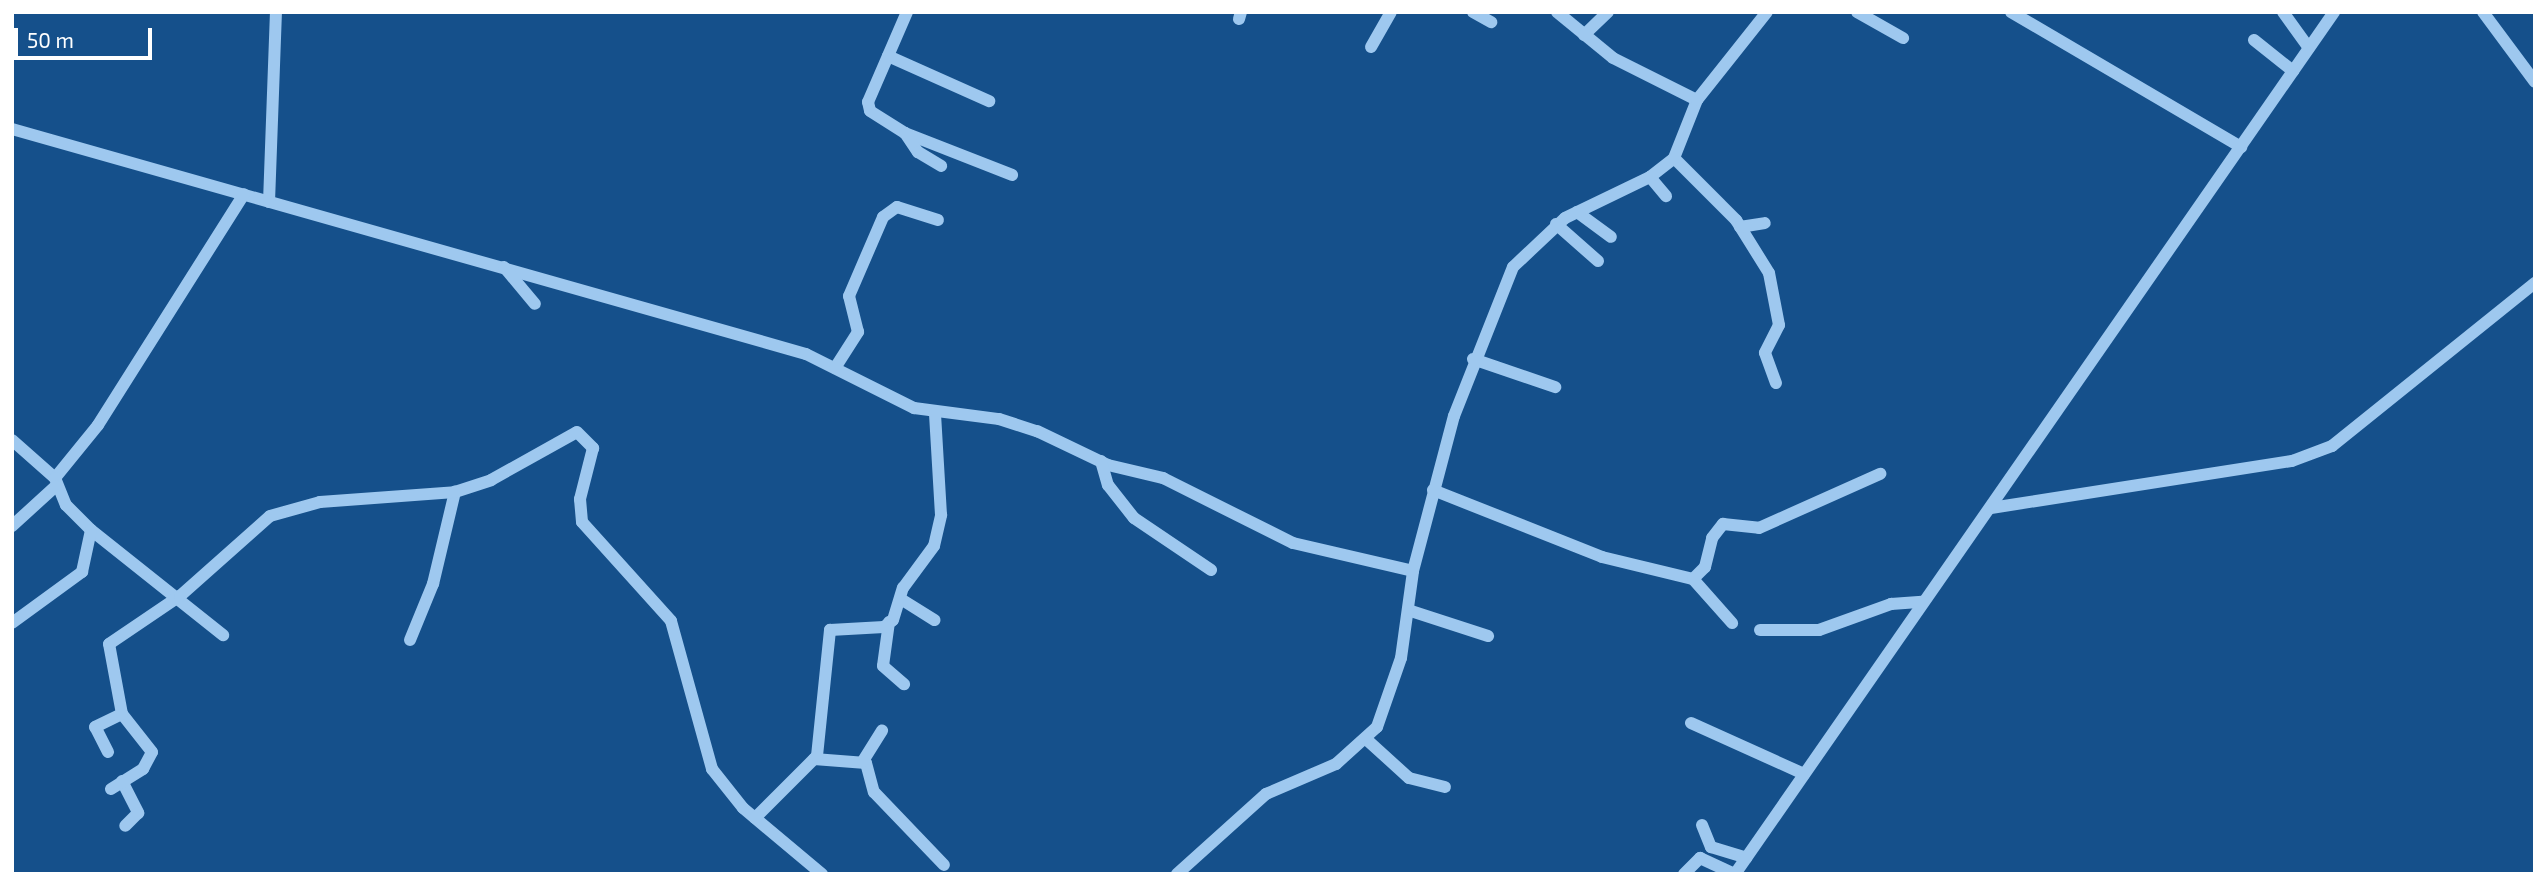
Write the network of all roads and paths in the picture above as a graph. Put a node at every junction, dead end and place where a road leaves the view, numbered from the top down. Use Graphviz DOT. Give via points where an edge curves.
graph roads {
  1 [pos="276,12"];
  2 [pos="907,12"];
  3 [pos="1391,12"];
  4 [pos="1474,12"];
  5 [pos="1557,12"];
  6 [pos="1608,12"];
  7 [pos="1768,12"];
  8 [pos="1857,12"];
  9 [pos="2283,12"];
  10 [pos="2334,12"];
  11 [pos="2483,12"];
  12 [pos="2013,13"];
  13 [pos="1490,22"];
  14 [pos="1584,35"];
  15 [pos="1903,38"];
  16 [pos="2254,40"];
  17 [pos="1371,47"];
  18 [pos="2309,48"];
  19 [pos="888,56"];
  20 [pos="2293,71"];
  21 [pos="2535,82"];
  22 [pos="1698,100"];
  23 [pos="989,101"];
  24 [pos="12,129"];
  25 [pos="905,132"];
  26 [pos="2241,147"];
  27 [pos="1674,158"];
  28 [pos="941,166"];
  29 [pos="1013,175"];
  30 [pos="1650,177"];
  31 [pos="244,194"];
  32 [pos="1666,196"];
  33 [pos="269,202"];
  34 [pos="1577,212"];
  35 [pos="938,220"];
  36 [pos="1765,223"];
  37 [pos="1556,224"];
  38 [pos="1740,226"];
  39 [pos="1611,237"];
  40 [pos="1598,261"];
  41 [pos="504,267"];
  42 [pos="2535,283"];
  43 [pos="535,304"];
  44 [pos="1473,359"];
  45 [pos="835,368"];
  46 [pos="1776,383"];
  47 [pos="1555,387"];
  48 [pos="935,413"];
  49 [pos="12,440"];
  50 [pos="1101,461"];
  51 [pos="1880,474"];
  52 [pos="56,482"];
  53 [pos="1433,490"];
  54 [pos="455,492"];
  55 [pos="1991,508"];
  56 [pos="12,526"];
  57 [pos="91,530"];
  58 [pos="1211,570"];
  59 [pos="1413,571"];
  60 [pos="1693,579"];
  61 [pos="180,596"];
  62 [pos="904,601"];
  63 [pos="1922,602"];
  64 [pos="1411,611"];
  65 [pos="934,620"];
  66 [pos="889,622"];
  67 [pos="12,623"];
  68 [pos="1732,623"];
  69 [pos="1760,630"];
  70 [pos="223,635"];
  71 [pos="1489,636"];
  72 [pos="410,640"];
  73 [pos="904,684"];
  74 [pos="122,714"];
  75 [pos="1691,723"];
  76 [pos="882,731"];
  77 [pos="1366,739"];
  78 [pos="108,752"];
  79 [pos="814,760"];
  80 [pos="863,761"];
  81 [pos="1804,774"];
  82 [pos="122,781"];
  83 [pos="1445,787"];
  84 [pos="111,789"];
  85 [pos="755,818"];
  86 [pos="1702,825"];
  87 [pos="125,826"];
  88 [pos="1746,858"];
  89 [pos="944,866"];
  90 [pos="822,874"];
  91 [pos="1177,874"];
  92 [pos="1684,874"];
  93 [pos="1735,874"];
  1 -- 33 [label="street"];
  2 -- 19 [label="street"];
  3 -- 17 [label="street"];
  4 -- 13 [label="street"];
  5 -- 14 [label="street"];
  6 -- 14 [label="street"];
  7 -- 22 [label="street"];
  8 -- 15 [label="street"];
  9 -- 18 [label="street"];
  10 -- 18 [label="street"];
  11 -- 21 [label="street"];
  12 -- 26 [label="street"];
  14 -- 22 [label="street" via="1627,66"];
  16 -- 20 [label="street"];
  18 -- 20 [label="street"];
  19 -- 23 [label="street" via="930,80"];
  19 -- 25 [label="street" via="870,111"];
  20 -- 26 [label="street"];
  22 -- 27 [label="street"];
  24 -- 31 [label="street"];
  25 -- 28 [label="street" via="918,152"];
  25 -- 29 [label="street"];
  26 -- 55 [label="street"];
  27 -- 30 [label="street"];
  27 -- 38 [label="street"];
  30 -- 32 [label="street"];
  30 -- 34 [label="street"];
  31 -- 33 [label="street"];
  31 -- 52 [label="street" via="98,425"];
  33 -- 41 [label="street"];
  34 -- 37 [label="street"];
  34 -- 39 [label="street"];
  35 -- 45 [label="street" via="897,207 883,217 849,296 858,332"];
  36 -- 38 [label="street"];
  37 -- 40 [label="street"];
  37 -- 44 [label="street" via="1513,267"];
  38 -- 46 [label="street" via="1769,273 1779,325 1765,354"];
  41 -- 43 [label="street"];
  41 -- 45 [label="street"];
  42 -- 55 [label="street" via="2332,446 2292,461"];
  44 -- 47 [label="street"];
  44 -- 53 [label="street"];
  45 -- 48 [label="street"];
  48 -- 50 [label="street" via="999,419"];
  48 -- 62 [label="street" via="938,537 903,588"];
  49 -- 52 [label="street"];
  50 -- 58 [label="street" via="1108,485 1134,518"];
  50 -- 59 [label="street" via="1163,478 1293,543"];
  51 -- 60 [label="street" via="1759,528 1723,524"];
  52 -- 56 [label="street"];
  52 -- 57 [label="street"];
  53 -- 59 [label="street"];
  53 -- 60 [label="street" via="1602,557"];
  54 -- 61 [label="street" via="293,507 270,516"];
  54 -- 72 [label="street" via="433,584"];
  54 -- 85 [label="street" via="491,480 560,439 577,432 588,436 593,448 580,499 582,522 671,621 712,769"];
  55 -- 63 [label="street"];
  57 -- 61 [label="street"];
  57 -- 67 [label="street" via="82,572"];
  59 -- 64 [label="street"];
  60 -- 68 [label="street"];
  61 -- 70 [label="street"];
  61 -- 74 [label="street" via="109,644"];
  62 -- 65 [label="street"];
  62 -- 66 [label="street"];
  63 -- 69 [label="street" via="1891,604 1819,630"];
  63 -- 81 [label="street"];
  64 -- 71 [label="street"];
  64 -- 77 [label="street" via="1385,713"];
  66 -- 73 [label="street" via="883,666"];
  66 -- 79 [label="street" via="835,627 828,635"];
  74 -- 78 [label="street" via="95,727"];
  74 -- 82 [label="street" via="152,752 143,769"];
  75 -- 81 [label="street"];
  76 -- 80 [label="street"];
  77 -- 83 [label="street" via="1409,778"];
  77 -- 91 [label="street" via="1336,764 1266,794"];
  79 -- 80 [label="street"];
  79 -- 85 [label="street"];
  80 -- 89 [label="street" via="874,792"];
  81 -- 88 [label="street"];
  82 -- 84 [label="street"];
  82 -- 87 [label="street" via="138,813"];
  85 -- 90 [label="street"];
  86 -- 88 [label="street" via="1711,847"];
  88 -- 93 [label="street"];
  92 -- 93 [label="street" via="1700,858"];
}
